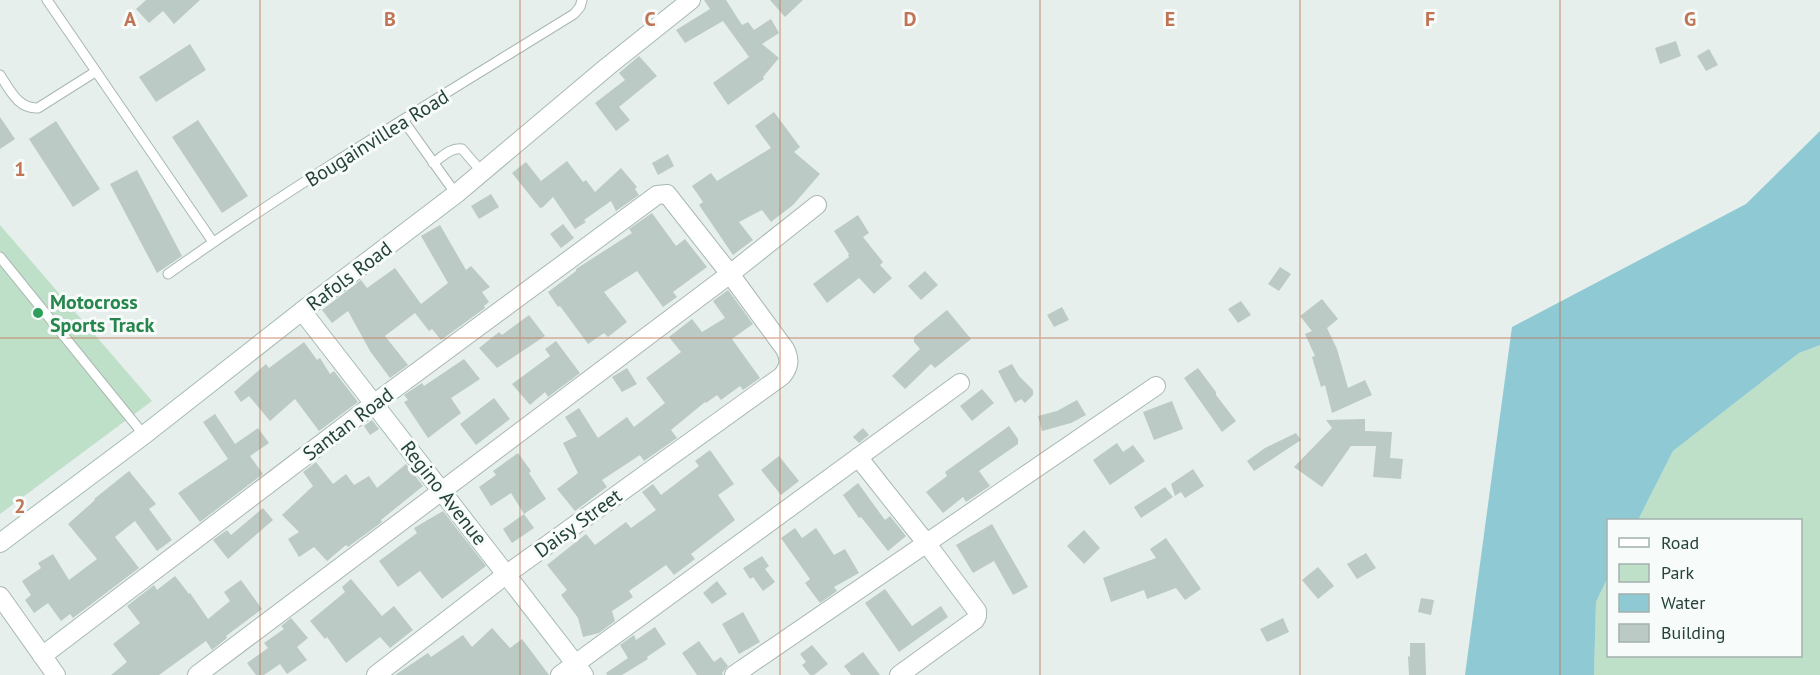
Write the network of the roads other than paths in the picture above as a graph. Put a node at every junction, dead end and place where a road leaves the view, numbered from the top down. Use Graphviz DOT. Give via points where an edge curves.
graph roads {
  1 [pos="47,0"];
  2 [pos="582,0"];
  3 [pos="691,0"];
  4 [pos="95,72"];
  5 [pos="0,75"];
  6 [pos="403,120"];
  7 [pos="433,163"];
  8 [pos="482,172"];
  9 [pos="456,195"];
  10 [pos="817,206"];
  11 [pos="213,242"];
  12 [pos="0,257"];
  13 [pos="168,274"];
  14 [pos="730,274"];
  15 [pos="302,311"];
  16 [pos="960,383"];
  17 [pos="1156,386"];
  18 [pos="375,403"];
  19 [pos="144,435"];
  20 [pos="858,457"];
  21 [pos="442,490"];
  22 [pos="0,543"];
  23 [pos="927,544"];
  24 [pos="507,574"];
  25 [pos="0,596"];
  26 [pos="42,656"];
  27 [pos="580,669"];
  28 [pos="56,675"];
  29 [pos="197,675"];
  30 [pos="376,675"];
  31 [pos="560,675"];
  32 [pos="734,675"];
  33 [pos="899,675"];
  1 -- 4 [label="lane"];
  2 -- 6 [label="lane, Bougainvillea Road" via="573,14"];
  3 -- 8 [label="street, Rafols Road"];
  4 -- 5 [label="lane" via="38,108 22,105"];
  4 -- 11 [label="lane"];
  6 -- 7 [label="lane"];
  6 -- 11 [label="lane, Bougainvillea Road"];
  7 -- 8 [label="lane" via="452,149 462,148"];
  7 -- 9 [label="lane"];
  8 -- 9 [label="street, Rafols Road"];
  9 -- 15 [label="street, Rafols Road"];
  10 -- 14 [label="street"];
  11 -- 13 [label="lane, Bougainvillea Road"];
  12 -- 19 [label="lane"];
  14 -- 18 [label="street, Santan Road" via="672,198 657,195"];
  14 -- 21 [label="street"];
  14 -- 24 [label="street, Daisy Street" via="788,356 787,370"];
  15 -- 18 [label="street, Regino Avenue"];
  15 -- 19 [label="street, Rafols Road"];
  16 -- 20 [label="street"];
  17 -- 23 [label="street"];
  18 -- 21 [label="street, Regino Avenue"];
  18 -- 26 [label="street, Santan Road"];
  19 -- 22 [label="street, Rafols Road"];
  20 -- 23 [label="street"];
  20 -- 27 [label="street"];
  21 -- 24 [label="street, Regino Avenue"];
  21 -- 29 [label="street"];
  23 -- 32 [label="street"];
  23 -- 33 [label="street" via="975,607 977,616"];
  24 -- 27 [label="street, Regino Avenue"];
  24 -- 30 [label="street, Daisy Street"];
  25 -- 26 [label="street"];
  26 -- 28 [label="street"];
  27 -- 31 [label="street"];
}
